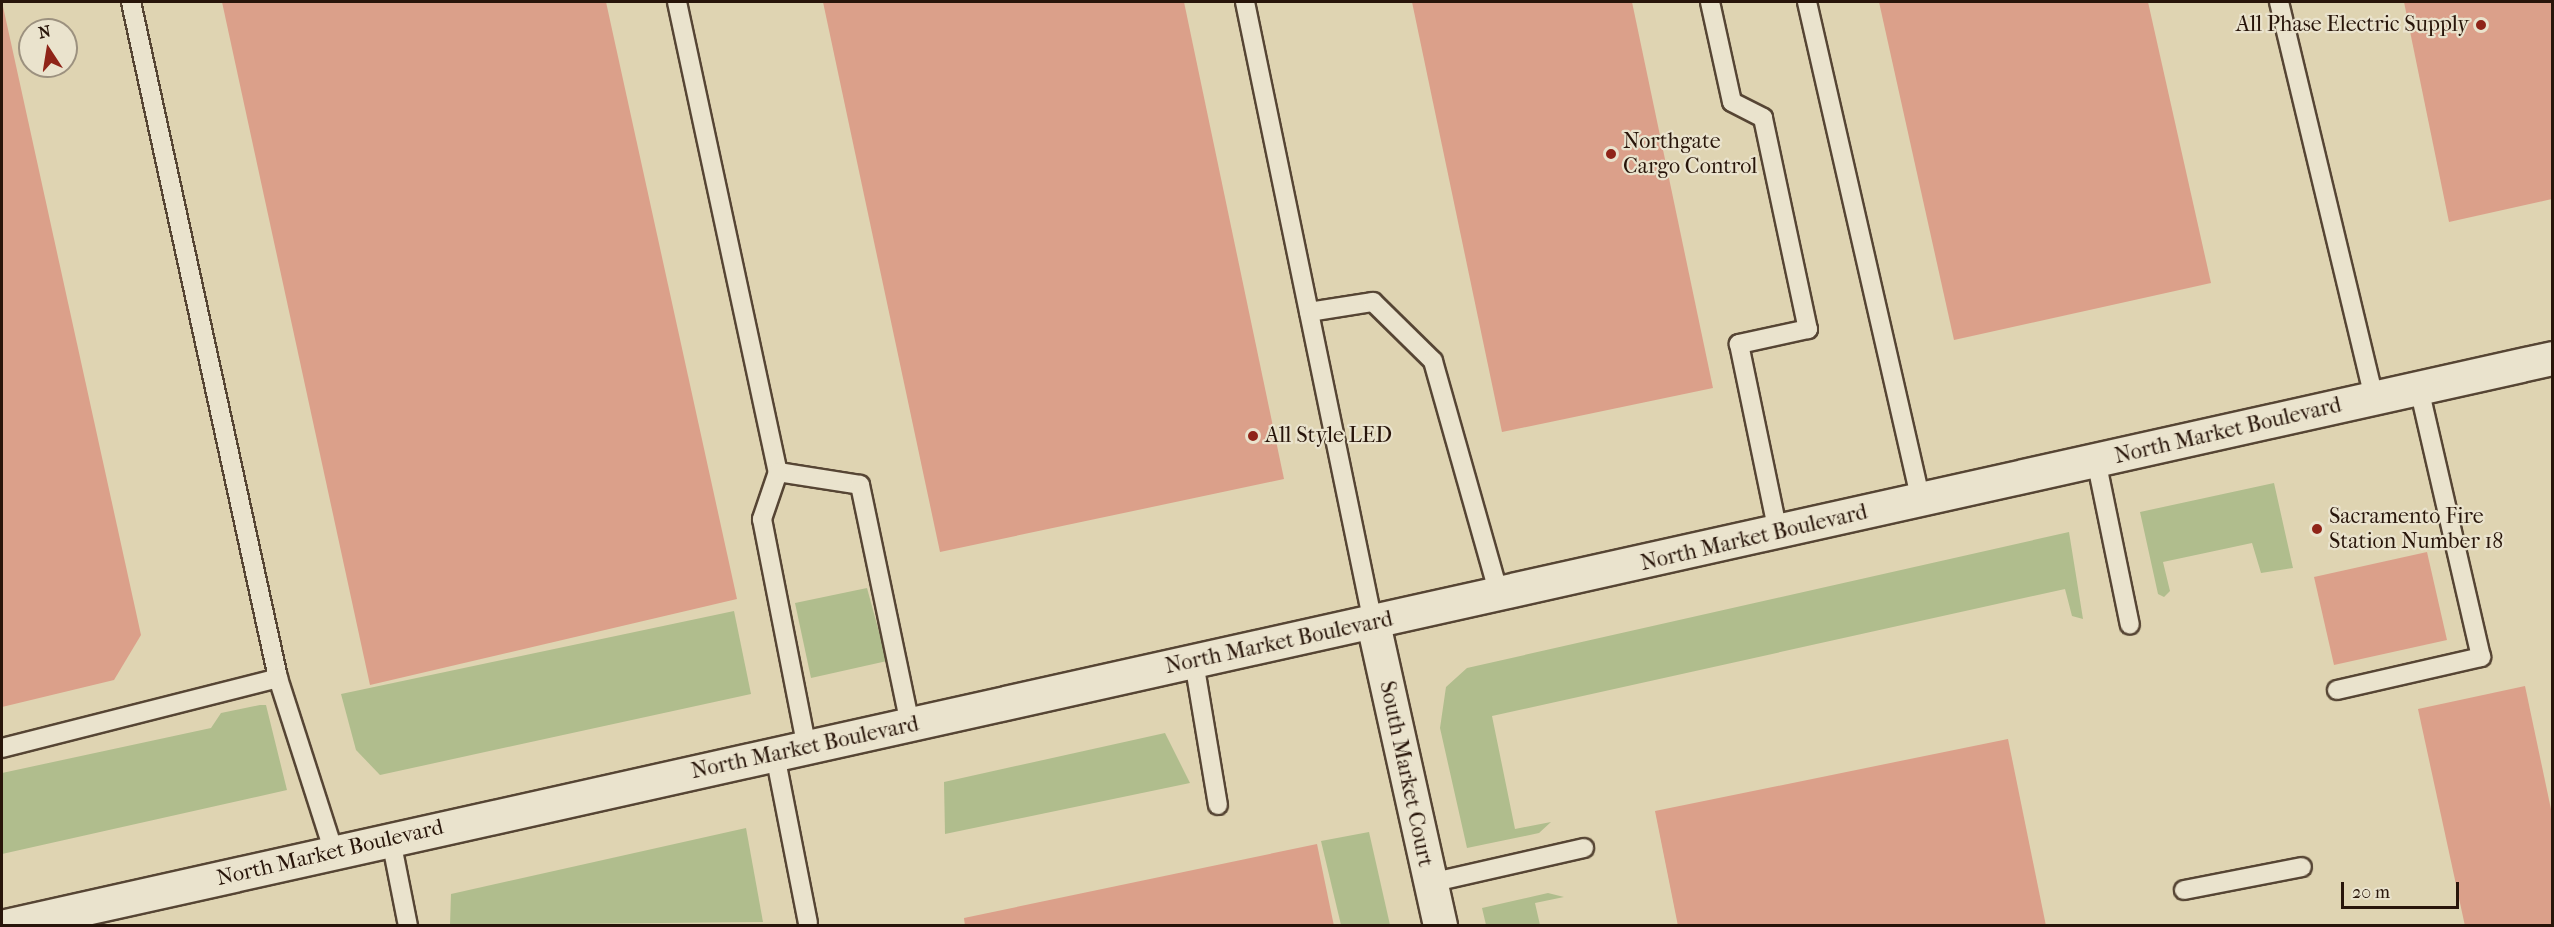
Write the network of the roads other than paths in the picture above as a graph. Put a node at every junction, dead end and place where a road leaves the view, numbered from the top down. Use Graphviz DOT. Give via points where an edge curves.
graph roads {
  1 [pos="131,2"];
  2 [pos="677,2"];
  3 [pos="1245,2"];
  4 [pos="1710,2"];
  5 [pos="1807,2"];
  6 [pos="2279,2"];
  7 [pos="1309,312"];
  8 [pos="2553,358"];
  9 [pos="2419,388"];
  10 [pos="2374,398"];
  11 [pos="2096,460"];
  12 [pos="778,472"];
  13 [pos="1921,501"];
  14 [pos="1778,533"];
  15 [pos="1499,595"];
  16 [pos="1373,623"];
  17 [pos="2130,625"];
  18 [pos="1194,662"];
  19 [pos="278,678"];
  20 [pos="2337,690"];
  21 [pos="910,725"];
  22 [pos="2,748"];
  23 [pos="807,748"];
  24 [pos="775,754"];
  25 [pos="1218,805"];
  26 [pos="391,840"];
  27 [pos="1584,848"];
  28 [pos="334,852"];
  29 [pos="2302,867"];
  30 [pos="1430,883"];
  31 [pos="2184,890"];
  32 [pos="808,923"];
  33 [pos="5,926"];
  34 [pos="408,926"];
  35 [pos="1440,926"];
  1 -- 19 [label="lane"];
  2 -- 12 [label="lane"];
  3 -- 7 [label="lane"];
  4 -- 14 [label="lane" via="1732,102 1763,118 1808,329 1739,344"];
  5 -- 13 [label="lane"];
  6 -- 10 [label="lane"];
  7 -- 15 [label="lane" via="1373,302 1433,361"];
  7 -- 16 [label="lane"];
  8 -- 9 [label="main road, North Market Boulevard"];
  9 -- 10 [label="main road, North Market Boulevard"];
  9 -- 20 [label="lane" via="2481,657"];
  10 -- 11 [label="main road, North Market Boulevard"];
  11 -- 13 [label="main road, North Market Boulevard"];
  11 -- 17 [label="lane"];
  12 -- 21 [label="lane" via="860,485"];
  12 -- 23 [label="lane" via="762,519"];
  13 -- 14 [label="main road, North Market Boulevard"];
  14 -- 15 [label="main road, North Market Boulevard"];
  15 -- 16 [label="main road, North Market Boulevard"];
  16 -- 18 [label="main road, North Market Boulevard"];
  16 -- 30 [label="main road, South Market Court"];
  18 -- 21 [label="main road, North Market Boulevard"];
  18 -- 25 [label="lane"];
  19 -- 22 [label="lane"];
  19 -- 28 [label="lane"];
  21 -- 23 [label="main road, North Market Boulevard"];
  23 -- 24 [label="main road, North Market Boulevard"];
  24 -- 26 [label="main road, North Market Boulevard"];
  24 -- 32 [label="lane"];
  26 -- 28 [label="main road, North Market Boulevard"];
  26 -- 34 [label="lane"];
  27 -- 30 [label="lane"];
  28 -- 33 [label="main road, North Market Boulevard"];
  29 -- 31 [label="lane"];
  30 -- 35 [label="main road, South Market Court"];
}
